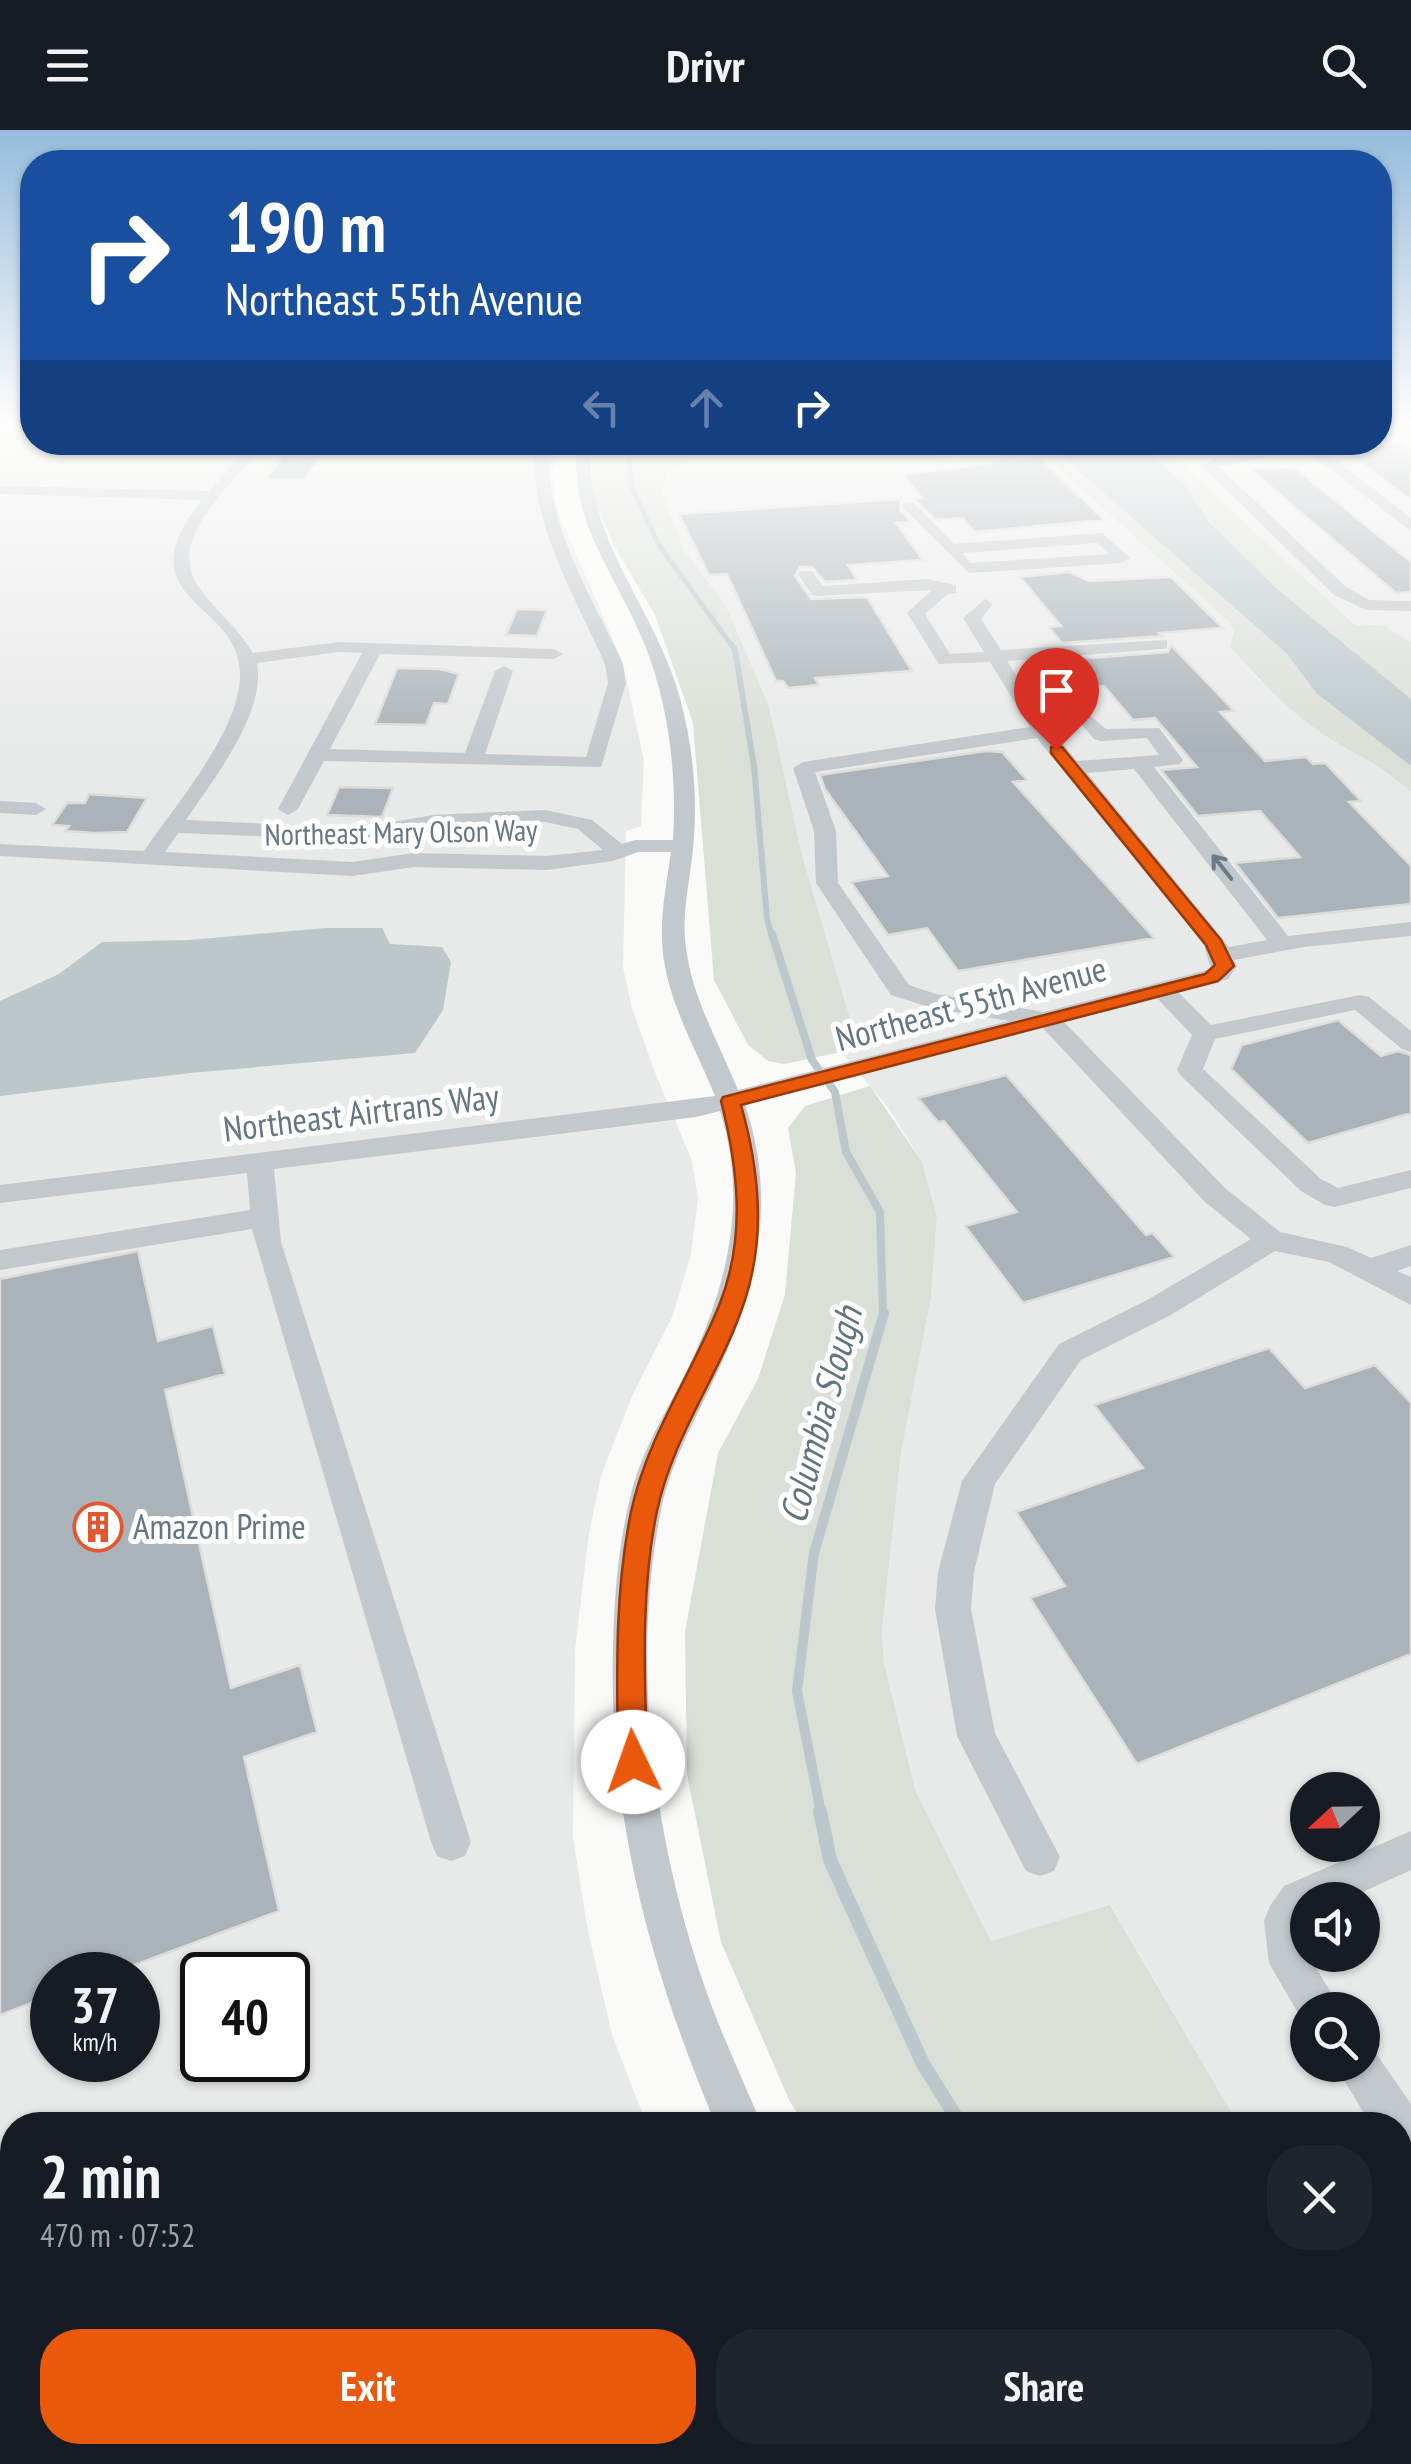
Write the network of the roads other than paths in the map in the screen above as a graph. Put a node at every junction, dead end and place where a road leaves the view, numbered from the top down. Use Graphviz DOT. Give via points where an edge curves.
graph roads {
  1 [pos="186,533"];
  2 [pos="558,533"];
  3 [pos="597,533"];
  4 [pos="935,533"];
  5 [pos="1280,533"];
  6 [pos="950,549"];
  7 [pos="969,568"];
  8 [pos="806,574"];
  9 [pos="945,588"];
  10 [pos="985,604"];
  11 [pos="920,606"];
  12 [pos="1411,606"];
  13 [pos="1161,644"];
  14 [pos="374,648"];
  15 [pos="554,654"];
  16 [pos="996,657"];
  17 [pos="248,659"];
  18 [pos="945,660"];
  19 [pos="504,671"];
  20 [pos="956,682"];
  21 [pos="1039,727"];
  22 [pos="317,755"];
  23 [pos="473,760"];
  24 [pos="1139,762"];
  25 [pos="1071,768"];
  26 [pos="0,807"];
  27 [pos="36,809"];
  28 [pos="288,809"];
  29 [pos="171,826"];
  30 [pos="682,846"];
  31 [pos="0,850"];
  32 [pos="619,852"];
  33 [pos="152,856"];
  34 [pos="1411,929"];
  35 [pos="1282,944"];
  36 [pos="1223,961"];
  37 [pos="1164,990"];
  38 [pos="1049,1020"];
  39 [pos="1205,1034"];
  40 [pos="1411,1044"];
  41 [pos="730,1101"];
  42 [pos="260,1162"];
  43 [pos="1411,1179"];
  44 [pos="0,1194"];
  45 [pos="263,1218"];
  46 [pos="1271,1240"];
  47 [pos="1411,1254"];
  48 [pos="0,1260"];
  49 [pos="1369,1270"];
  50 [pos="1411,1294"];
  51 [pos="451,1842"];
  52 [pos="1411,1850"];
  53 [pos="1040,1857"];
  54 [pos="1309,1992"];
  55 [pos="1369,2082"];
  56 [pos="734,2112"];
  57 [pos="1389,2112"];
  1 -- 17 [label="street" via="179,562 191,590 230,628"];
  2 -- 23 [label="street" via="617,683 594,763"];
  3 -- 30 [label="street" via="654,644 681,738"];
  4 -- 6 [label="street"];
  5 -- 12 [label="street" via="1340,591 1366,605"];
  6 -- 7 [label="street"];
  6 -- 7 [label="street" via="1102,538 1122,558"];
  7 -- 10 [label="street" via="988,588"];
  8 -- 9 [label="street" via="818,591 838,582"];
  9 -- 10 [label="street"];
  9 -- 11 [label="street"];
  10 -- 11 [label="street"];
  10 -- 16 [label="street" via="972,618"];
  11 -- 18 [label="street" via="916,613"];
  13 -- 16 [label="street"];
  14 -- 15 [label="street"];
  14 -- 17 [label="street"];
  14 -- 22 [label="street"];
  16 -- 18 [label="street"];
  16 -- 21 [label="street"];
  17 -- 29 [label="street" via="246,704"];
  18 -- 20 [label="street"];
  19 -- 23 [label="street"];
  21 -- 24 [label="street" via="1087,718 1101,735 1152,732 1173,760"];
  21 -- 25 [label="street"];
  21 -- 38 [label="street" via="803,768 824,831 827,883 900,990"];
  22 -- 23 [label="street"];
  22 -- 28 [label="street"];
  24 -- 25 [label="street"];
  35 -- 24 [label="street, one-way"];
  25 -- 36 [label="street"];
  26 -- 27 [label="street"];
  29 -- 32 [label="street" via="359,834 432,820 545,816 585,824"];
  29 -- 33 [label="street"];
  30 -- 32 [label="street, Northeast Mary Olson Way"];
  30 -- 41 [label="street" via="674,952"];
  31 -- 33 [label="street, Northeast Mary Olson Way"];
  32 -- 33 [label="street, Northeast Mary Olson Way" via="546,863 414,860 352,868"];
  34 -- 35 [label="street, Northeast 55th Avenue"];
  35 -- 36 [label="street, Northeast 55th Avenue"];
  36 -- 37 [label="street, Northeast 55th Avenue" via="1212,978"];
  37 -- 38 [label="street, Northeast 55th Avenue"];
  37 -- 39 [label="street"];
  38 -- 41 [label="street, Northeast 55th Avenue"];
  38 -- 46 [label="street" via="1215,1195"];
  39 -- 40 [label="street" via="1360,1002"];
  39 -- 43 [label="street" via="1190,1070 1311,1185 1335,1198"];
  41 -- 42 [label="street, Northeast Airtrans Way"];
  41 -- 56 [label="street" via="746,1158 745,1254 721,1332 660,1456 647,1498 633,1597 630,1704 634,1784 659,1910"];
  42 -- 44 [label="street, Northeast Airtrans Way"];
  42 -- 45 [label="street"];
  45 -- 48 [label="street"];
  45 -- 51 [label="street"];
  46 -- 49 [label="street" via="1337,1254"];
  46 -- 53 [label="street" via="1070,1352 980,1481 953,1609 976,1736"];
  47 -- 49 [label="street"];
  49 -- 50 [label="street"];
  52 -- 54 [label="street" via="1299,1900 1286,1921 1290,1963"];
  55 -- 57 [label="street"];
}
